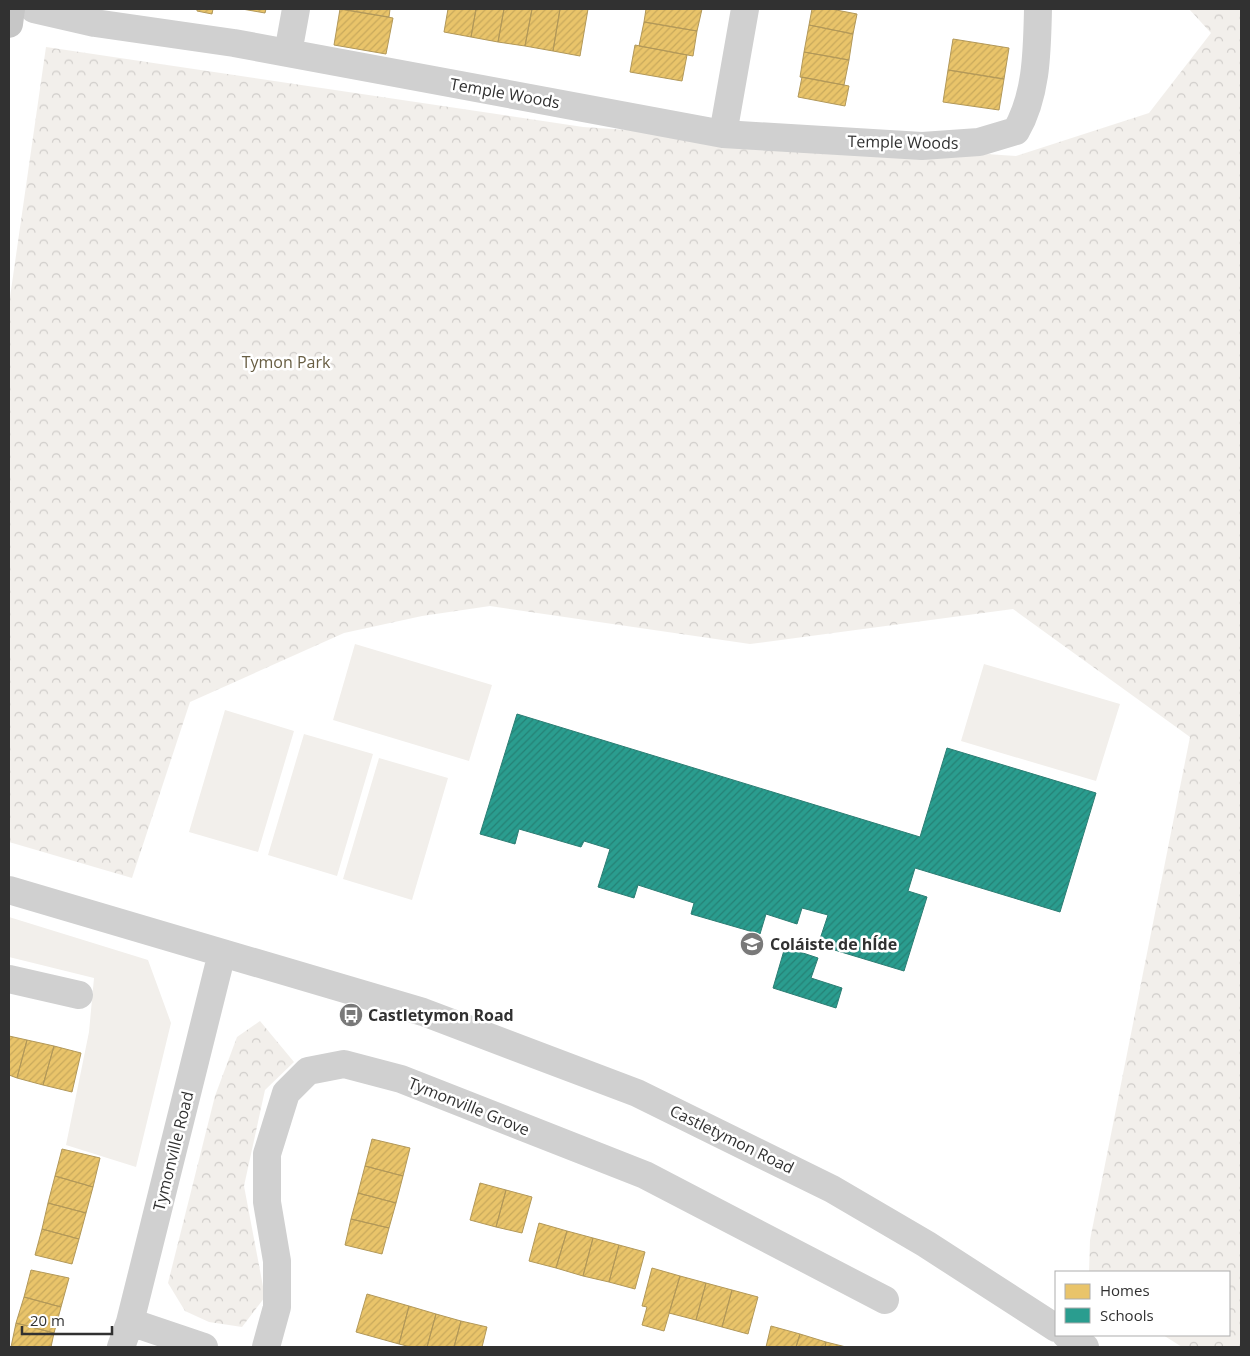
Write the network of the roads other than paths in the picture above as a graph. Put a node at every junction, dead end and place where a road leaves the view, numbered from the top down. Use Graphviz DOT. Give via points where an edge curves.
graph roads {
  1 [pos="11,9"];
  2 [pos="34,9"];
  3 [pos="296,9"];
  4 [pos="745,9"];
  5 [pos="1038,9"];
  6 [pos="9,24"];
  7 [pos="288,53"];
  8 [pos="723,134"];
  9 [pos="9,890"];
  10 [pos="222,953"];
  11 [pos="9,979"];
  12 [pos="79,995"];
  13 [pos="886,1300"];
  14 [pos="130,1322"];
  15 [pos="1055,1327"];
  16 [pos="1068,1336"];
  17 [pos="120,1347"];
  18 [pos="204,1347"];
  19 [pos="266,1347"];
  20 [pos="1085,1347"];
  1 -- 6 [label="main road"];
  2 -- 7 [label="street, Temple Woods" via="94,23"];
  3 -- 7 [label="street"];
  4 -- 8 [label="street"];
  5 -- 8 [label="street, Temple Woods" via="1036,64 1028,104 1016,131 980,142 922,146"];
  7 -- 8 [label="street, Temple Woods"];
  9 -- 10 [label="street, Castletymon Road"];
  10 -- 14 [label="street, Tymonville Road"];
  10 -- 15 [label="street, Castletymon Road" via="423,1012 637,1093 832,1189 926,1244"];
  11 -- 12 [label="street"];
  13 -- 19 [label="street, Tymonville Grove" via="645,1175 401,1079 344,1064 308,1071 286,1093 267,1154 268,1202 277,1261 277,1307"];
  14 -- 17 [label="street, Tymonville Road"];
  14 -- 18 [label="street"];
  16 -- 20 [label="street"];
}
